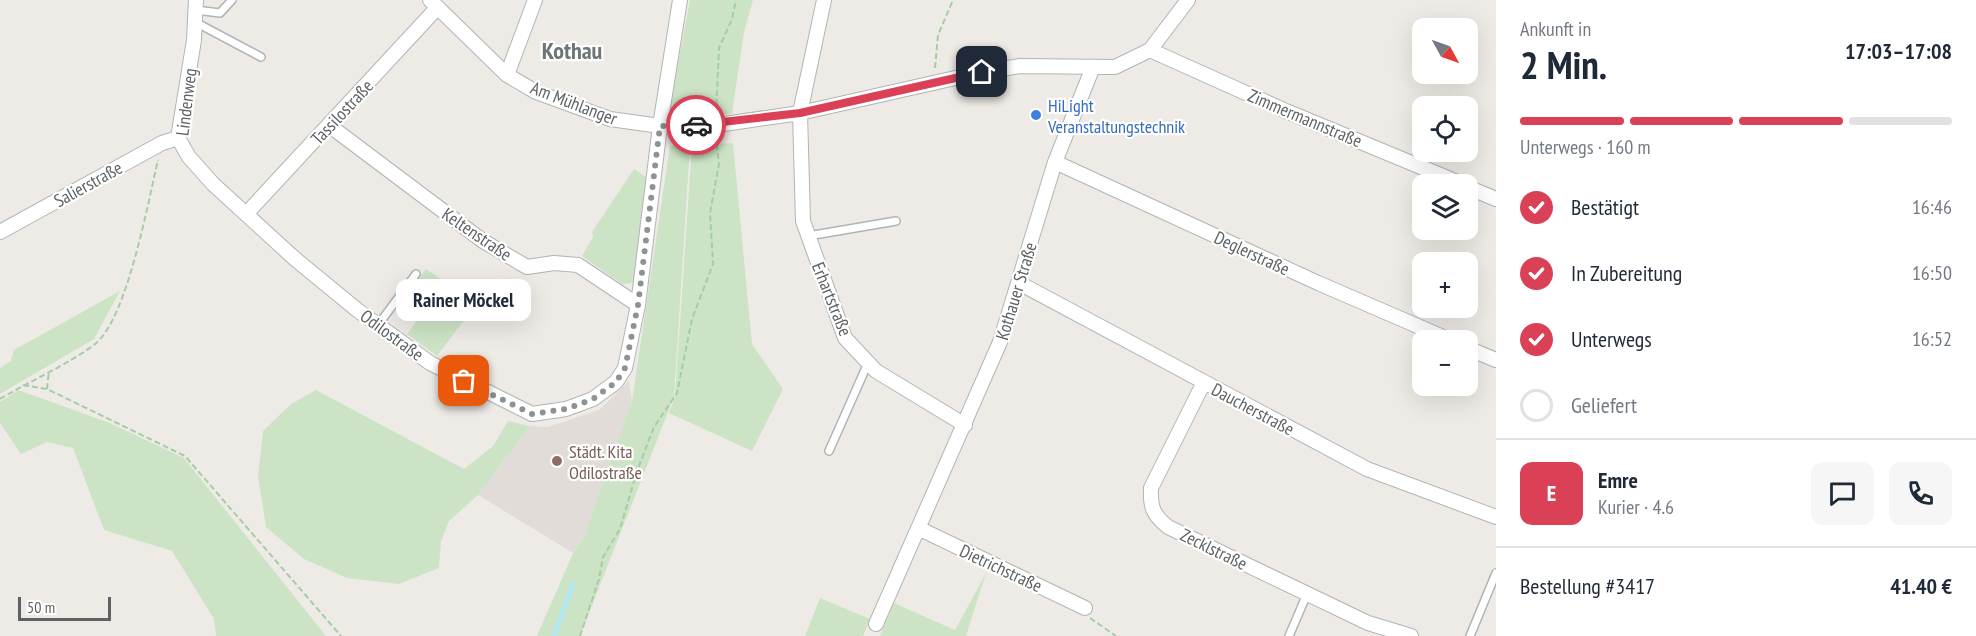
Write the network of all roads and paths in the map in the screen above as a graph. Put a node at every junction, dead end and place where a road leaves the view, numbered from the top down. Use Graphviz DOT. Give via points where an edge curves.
graph roads {
  1 [pos="232,0"];
  2 [pos="535,0"];
  3 [pos="736,0"];
  4 [pos="824,0"];
  5 [pos="953,0"];
  6 [pos="1188,0"];
  7 [pos="678,1"];
  8 [pos="433,4"];
  9 [pos="196,11"];
  10 [pos="1150,50"];
  11 [pos="261,57"];
  12 [pos="1093,67"];
  13 [pos="507,75"];
  14 [pos="933,83"];
  15 [pos="800,113"];
  16 [pos="717,125"];
  17 [pos="330,126"];
  18 [pos="660,126"];
  19 [pos="178,138"];
  20 [pos="162,143"];
  21 [pos="1055,162"];
  22 [pos="1438,174"];
  23 [pos="1478,192"];
  24 [pos="1496,199"];
  25 [pos="246,214"];
  26 [pos="897,221"];
  27 [pos="0,232"];
  28 [pos="808,236"];
  29 [pos="416,274"];
  30 [pos="1019,283"];
  31 [pos="638,305"];
  32 [pos="378,325"];
  33 [pos="1426,330"];
  34 [pos="1478,353"];
  35 [pos="1496,360"];
  36 [pos="868,363"];
  37 [pos="49,370"];
  38 [pos="1204,382"];
  39 [pos="23,385"];
  40 [pos="47,389"];
  41 [pos="0,399"];
  42 [pos="965,425"];
  43 [pos="829,451"];
  44 [pos="1496,517"];
  45 [pos="918,528"];
  46 [pos="1496,573"];
  47 [pos="1307,594"];
  48 [pos="1084,608"];
  49 [pos="876,624"];
  50 [pos="341,636"];
  51 [pos="580,636"];
  52 [pos="1116,636"];
  53 [pos="1289,636"];
  54 [pos="1411,636"];
  55 [pos="1470,636"];
  1 -- 9 [label="lane" via="220,13"];
  2 -- 13 [label="street"];
  3 -- 16 [label="path" via="719,48"];
  4 -- 15 [label="street, Erhartstraße"];
  5 -- 14 [label="path" via="938,35"];
  6 -- 10 [label="street"];
  7 -- 18 [label="street, Odilostraße"];
  8 -- 13 [label="street, Am Mühlanger"];
  8 -- 17 [label="street, Tassilostraße"];
  9 -- 11 [label="lane"];
  9 -- 19 [label="street, Lindenweg"];
  10 -- 12 [label="street" via="1115,67"];
  10 -- 22 [label="street, Zimmermannstraße"];
  12 -- 14 [label="street, Am Mühlanger" via="1020,66"];
  12 -- 21 [label="street, Kothauer Straße"];
  13 -- 18 [label="street, Am Mühlanger" via="536,92 610,119"];
  14 -- 15 [label="street, Am Mühlanger"];
  15 -- 16 [label="street, Am Mühlanger"];
  15 -- 28 [label="street, Erhartstraße" via="803,221"];
  16 -- 18 [label="street, Am Mühlanger"];
  16 -- 51 [label="path" via="719,164 710,213 713,264 692,319 676,393 654,427 620,529 603,556"];
  17 -- 25 [label="street, Tassilostraße"];
  17 -- 31 [label="street, Keltenstraße" via="483,241 527,267 578,265"];
  18 -- 31 [label="street, Odilostraße"];
  19 -- 20 [label="street, Salierstraße"];
  19 -- 25 [label="street, Lindenweg" via="213,184"];
  20 -- 27 [label="street, Salierstraße"];
  20 -- 37 [label="path" via="125,289 111,322 96,343"];
  21 -- 30 [label="street, Kothauer Straße"];
  21 -- 33 [label="street, Deglerstraße"];
  23 -- 24 [label="street"];
  25 -- 32 [label="street, Odilostraße"];
  26 -- 28 [label="lane"];
  28 -- 36 [label="street, Erhartstraße" via="845,338"];
  29 -- 32 [label="lane"];
  30 -- 38 [label="street, Daucherstraße"];
  30 -- 42 [label="street, Kothauer Straße" via="1000,342"];
  31 -- 32 [label="street, Odilostraße" via="625,368 616,382 593,399 566,409 532,414 430,363"];
  34 -- 35 [label="street"];
  36 -- 42 [label="street, Erhartstraße"];
  36 -- 43 [label="lane"];
  37 -- 39 [label="path"];
  37 -- 40 [label="path"];
  38 -- 44 [label="street, Daucherstraße" via="1367,469"];
  38 -- 47 [label="street, Zecklstraße" via="1151,488 1150,504 1155,517 1168,527"];
  39 -- 40 [label="path"];
  39 -- 41 [label="path"];
  40 -- 50 [label="path" via="185,456"];
  42 -- 45 [label="street, Kothauer Straße"];
  45 -- 48 [label="street, Dietrichstraße"];
  45 -- 49 [label="street, Kothauer Straße"];
  46 -- 55 [label="lane"];
  47 -- 53 [label="lane"];
  47 -- 54 [label="street, Zecklstraße" via="1368,623"];
  48 -- 52 [label="path" via="1090,618"];
}
